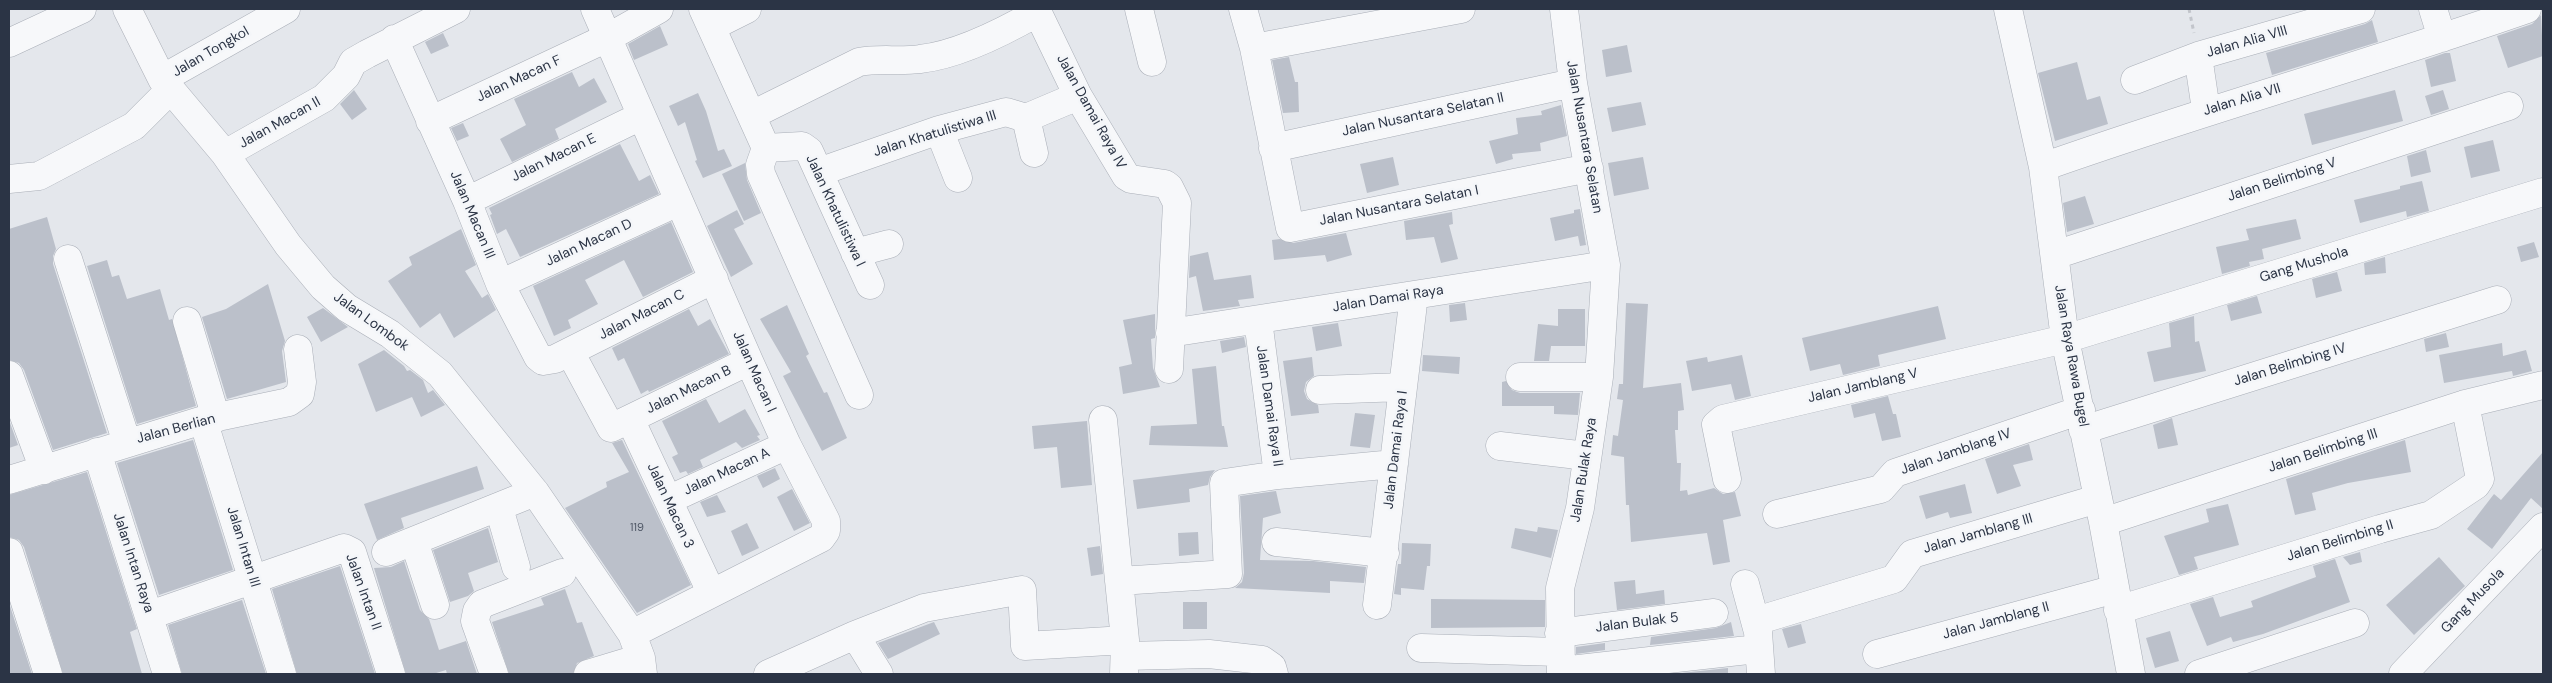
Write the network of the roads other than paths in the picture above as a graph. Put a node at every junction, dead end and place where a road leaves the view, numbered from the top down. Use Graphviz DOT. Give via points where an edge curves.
graph roads {
  1 [pos="82,9"];
  2 [pos="127,9"];
  3 [pos="286,9"];
  4 [pos="456,9"];
  5 [pos="595,9"];
  6 [pos="660,9"];
  7 [pos="747,9"];
  8 [pos="1139,9"];
  9 [pos="1243,9"];
  10 [pos="1460,9"];
  11 [pos="1564,9"];
  12 [pos="2008,9"];
  13 [pos="2361,9"];
  14 [pos="2433,9"];
  15 [pos="2527,9"];
  16 [pos="1037,10"];
  17 [pos="708,17"];
  18 [pos="608,37"];
  19 [pos="2442,38"];
  20 [pos="394,39"];
  21 [pos="9,43"];
  22 [pos="1254,48"];
  23 [pos="2198,56"];
  24 [pos="1152,62"];
  25 [pos="2135,80"];
  26 [pos="1573,83"];
  27 [pos="167,84"];
  28 [pos="1078,96"];
  29 [pos="2509,106"];
  30 [pos="2206,110"];
  31 [pos="752,115"];
  32 [pos="642,116"];
  33 [pos="1026,118"];
  34 [pos="430,121"];
  35 [pos="939,130"];
  36 [pos="766,148"];
  37 [pos="1273,148"];
  38 [pos="1034,153"];
  39 [pos="225,154"];
  40 [pos="2043,167"];
  41 [pos="1589,168"];
  42 [pos="819,172"];
  43 [pos="958,178"];
  44 [pos="9,179"];
  45 [pos="2543,192"];
  46 [pos="467,200"];
  47 [pos="678,202"];
  48 [pos="889,244"];
  49 [pos="855,253"];
  50 [pos="2055,255"];
  51 [pos="68,259"];
  52 [pos="1606,265"];
  53 [pos="714,279"];
  54 [pos="500,284"];
  55 [pos="870,285"];
  56 [pos="1414,295"];
  57 [pos="2497,300"];
  58 [pos="1258,320"];
  59 [pos="187,321"];
  60 [pos="1170,333"];
  61 [pos="2065,339"];
  62 [pos="298,349"];
  63 [pos="570,352"];
  64 [pos="749,361"];
  65 [pos="1169,369"];
  66 [pos="9,375"];
  67 [pos="1520,377"];
  68 [pos="1599,377"];
  69 [pos="2543,385"];
  70 [pos="1404,387"];
  71 [pos="1320,390"];
  72 [pos="859,395"];
  73 [pos="2465,404"];
  74 [pos="209,419"];
  75 [pos="630,419"];
  76 [pos="1103,420"];
  77 [pos="2082,420"];
  78 [pos="127,443"];
  79 [pos="787,445"];
  80 [pos="1500,446"];
  81 [pos="97,452"];
  82 [pos="1587,456"];
  83 [pos="1394,464"];
  84 [pos="44,470"];
  85 [pos="1278,475"];
  86 [pos="1727,479"];
  87 [pos="9,480"];
  88 [pos="535,492"];
  89 [pos="668,500"];
  90 [pos="499,508"];
  91 [pos="2100,510"];
  92 [pos="1777,514"];
  93 [pos="2543,527"];
  94 [pos="414,541"];
  95 [pos="1276,542"];
  96 [pos="9,552"];
  97 [pos="386,552"];
  98 [pos="1385,553"];
  99 [pos="516,567"];
  100 [pos="562,573"];
  101 [pos="253,580"];
  102 [pos="1118,580"];
  103 [pos="1745,584"];
  104 [pos="711,592"];
  105 [pos="2116,599"];
  106 [pos="435,605"];
  107 [pos="1377,605"];
  108 [pos="1714,614"];
  109 [pos="150,615"];
  110 [pos="1756,621"];
  111 [pos="2355,623"];
  112 [pos="855,635"];
  113 [pos="1421,648"];
  114 [pos="1877,654"];
  115 [pos="639,655"];
  116 [pos="1125,657"];
  117 [pos="1560,657"];
  118 [pos="1759,662"];
  119 [pos="1676,666"];
  120 [pos="48,674"];
  121 [pos="167,674"];
  122 [pos="282,674"];
  123 [pos="391,674"];
  124 [pos="494,674"];
  125 [pos="588,674"];
  126 [pos="768,674"];
  127 [pos="879,674"];
  128 [pos="1274,674"];
  129 [pos="2128,674"];
  130 [pos="2199,674"];
  131 [pos="2403,674"];
  1 -- 21 [label="street"];
  2 -- 27 [label="street, Jalan Lombok"];
  3 -- 27 [label="street, Jalan Tongkol"];
  4 -- 20 [label="street, Jalan Macan II"];
  5 -- 18 [label="street, Jalan Macan I"];
  6 -- 18 [label="street"];
  7 -- 17 [label="street"];
  8 -- 24 [label="street"];
  9 -- 22 [label="street"];
  10 -- 22 [label="street"];
  11 -- 26 [label="street, Jalan Nusantara Selatan"];
  12 -- 40 [label="street, Jalan Raya Rawa Bugel"];
  13 -- 23 [label="street, Jalan Alia VIII"];
  14 -- 19 [label="street"];
  15 -- 19 [label="street, Jalan Alia VII"];
  16 -- 28 [label="street, Jalan Damai Raya IV"];
  16 -- 31 [label="street" via="990,38 944,53 920,59 859,62"];
  17 -- 31 [label="street"];
  18 -- 32 [label="street, Jalan Macan I"];
  18 -- 34 [label="street, Jalan Macan F"];
  19 -- 30 [label="street, Jalan Alia VII"];
  20 -- 34 [label="street, Jalan Macan III"];
  20 -- 39 [label="street, Jalan Macan II" via="353,62 346,76 324,98"];
  22 -- 37 [label="street"];
  23 -- 25 [label="street, Jalan Alia VIII"];
  23 -- 30 [label="street"];
  26 -- 37 [label="street, Jalan Nusantara Selatan II"];
  26 -- 41 [label="street, Jalan Nusantara Selatan"];
  27 -- 39 [label="street, Jalan Lombok"];
  27 -- 44 [label="street" via="134,126 126,131 39,176"];
  28 -- 33 [label="street"];
  28 -- 60 [label="street, Jalan Damai Raya IV" via="1126,176 1164,184 1174,194 1177,224"];
  29 -- 50 [label="street, Jalan Belimbing V"];
  30 -- 40 [label="street, Jalan Alia VII"];
  31 -- 36 [label="street"];
  32 -- 46 [label="street, Jalan Macan E"];
  32 -- 47 [label="street, Jalan Macan I"];
  33 -- 35 [label="street, Jalan Khatulistiwa III" via="1006,112"];
  33 -- 38 [label="street"];
  34 -- 46 [label="street, Jalan Macan III"];
  35 -- 42 [label="street, Jalan Khatulistiwa III"];
  35 -- 43 [label="street"];
  36 -- 42 [label="street, Jalan Khatulistiwa I" via="802,146 809,151"];
  36 -- 72 [label="street" via="760,165 761,174"];
  37 -- 41 [label="street, Jalan Nusantara Selatan I" via="1290,228"];
  39 -- 88 [label="street, Jalan Lombok" via="288,245 323,287 347,308 390,334 440,374"];
  40 -- 50 [label="street, Jalan Raya Rawa Bugel"];
  41 -- 52 [label="street, Jalan Nusantara Selatan"];
  42 -- 49 [label="street, Jalan Khatulistiwa I"];
  45 -- 61 [label="street, Gang Mushola"];
  46 -- 54 [label="street, Jalan Macan III"];
  47 -- 53 [label="street, Jalan Macan I"];
  47 -- 54 [label="street, Jalan Macan D"];
  48 -- 49 [label="street"];
  49 -- 55 [label="street, Jalan Khatulistiwa I"];
  50 -- 61 [label="street, Jalan Raya Rawa Bugel"];
  51 -- 78 [label="street"];
  52 -- 56 [label="street, Jalan Damai Raya"];
  52 -- 68 [label="street, Jalan Bulak Raya"];
  53 -- 63 [label="street, Jalan Macan C"];
  53 -- 64 [label="street, Jalan Macan I"];
  54 -- 63 [label="street, Jalan Macan III" via="538,357 555,359"];
  56 -- 58 [label="street, Jalan Damai Raya"];
  56 -- 70 [label="street, Jalan Damai Raya I"];
  57 -- 77 [label="street, Jalan Belimbing IV"];
  58 -- 60 [label="street, Jalan Damai Raya"];
  58 -- 85 [label="street, Jalan Damai Raya II"];
  59 -- 74 [label="street, Jalan Intan III"];
  60 -- 65 [label="street, Jalan Damai Raya IV"];
  61 -- 77 [label="street, Jalan Raya Rawa Bugel"];
  61 -- 86 [label="street, Jalan Jamblang V" via="1723,419 1716,425"];
  62 -- 74 [label="street, Jalan Berlian" via="302,382 300,394 289,402"];
  63 -- 75 [label="street" via="608,425 611,428"];
  64 -- 75 [label="street, Jalan Macan B"];
  64 -- 79 [label="street, Jalan Macan I"];
  66 -- 84 [label="street"];
  67 -- 68 [label="street"];
  68 -- 82 [label="street, Jalan Bulak Raya"];
  69 -- 73 [label="street, Jalan Belimbing III"];
  70 -- 71 [label="street"];
  70 -- 83 [label="street, Jalan Damai Raya I"];
  73 -- 91 [label="street, Jalan Belimbing III"];
  73 -- 105 [label="street, Jalan Belimbing II" via="2480,479 2431,516"];
  74 -- 78 [label="street, Jalan Berlian"];
  74 -- 101 [label="street, Jalan Intan III"];
  75 -- 89 [label="street, Jalan Macan 3"];
  76 -- 102 [label="street"];
  77 -- 91 [label="street, Jalan Raya Rawa Bugel"];
  77 -- 92 [label="street, Jalan Jamblang IV" via="1895,473 1881,489"];
  78 -- 81 [label="street, Jalan Berlian"];
  79 -- 89 [label="street, Jalan Macan A"];
  79 -- 104 [label="street, Jalan Macan I" via="826,521 826,530 820,538"];
  80 -- 82 [label="street"];
  81 -- 84 [label="street, Jalan Berlian"];
  81 -- 109 [label="street, Jalan Intan Raya"];
  82 -- 117 [label="street, Jalan Bulak Raya" via="1580,508 1560,588"];
  83 -- 85 [label="street"];
  83 -- 98 [label="street, Jalan Damai Raya I"];
  84 -- 87 [label="street, Jalan Berlian"];
  85 -- 102 [label="street, Jalan Damai Raya II" via="1224,483 1228,574"];
  88 -- 90 [label="street"];
  88 -- 115 [label="street, Jalan Lombok"];
  89 -- 104 [label="street, Jalan Macan 3"];
  90 -- 94 [label="street"];
  90 -- 99 [label="street"];
  91 -- 105 [label="street, Jalan Raya Rawa Bugel"];
  91 -- 110 [label="street, Jalan Jamblang III" via="1912,554 1894,579"];
  93 -- 131 [label="street, Gang Musola"];
  94 -- 97 [label="street"];
  94 -- 106 [label="street"];
  95 -- 98 [label="street"];
  96 -- 120 [label="street"];
  98 -- 107 [label="street, Jalan Damai Raya I"];
  100 -- 124 [label="street" via="482,604 477,611 475,622"];
  101 -- 109 [label="street"];
  101 -- 122 [label="street, Jalan Intan III"];
  101 -- 123 [label="street, Jalan Intan II" via="348,549 352,552"];
  102 -- 116 [label="street"];
  103 -- 110 [label="street"];
  104 -- 115 [label="street, Jalan Macan I"];
  105 -- 114 [label="street, Jalan Jamblang II"];
  105 -- 129 [label="street, Jalan Raya Rawa Bugel"];
  108 -- 117 [label="street, Jalan Bulak 5"];
  109 -- 121 [label="street, Jalan Intan Raya"];
  110 -- 118 [label="street"];
  111 -- 130 [label="street"];
  112 -- 116 [label="street" via="924,608 1022,590 1025,646"];
  112 -- 126 [label="street"];
  112 -- 127 [label="street"];
  113 -- 117 [label="street"];
  115 -- 125 [label="street, Jalan Macan I"];
  116 -- 128 [label="street" via="1209,654 1254,659 1268,663"];
  117 -- 119 [label="street"];
  118 -- 119 [label="street"];
}
